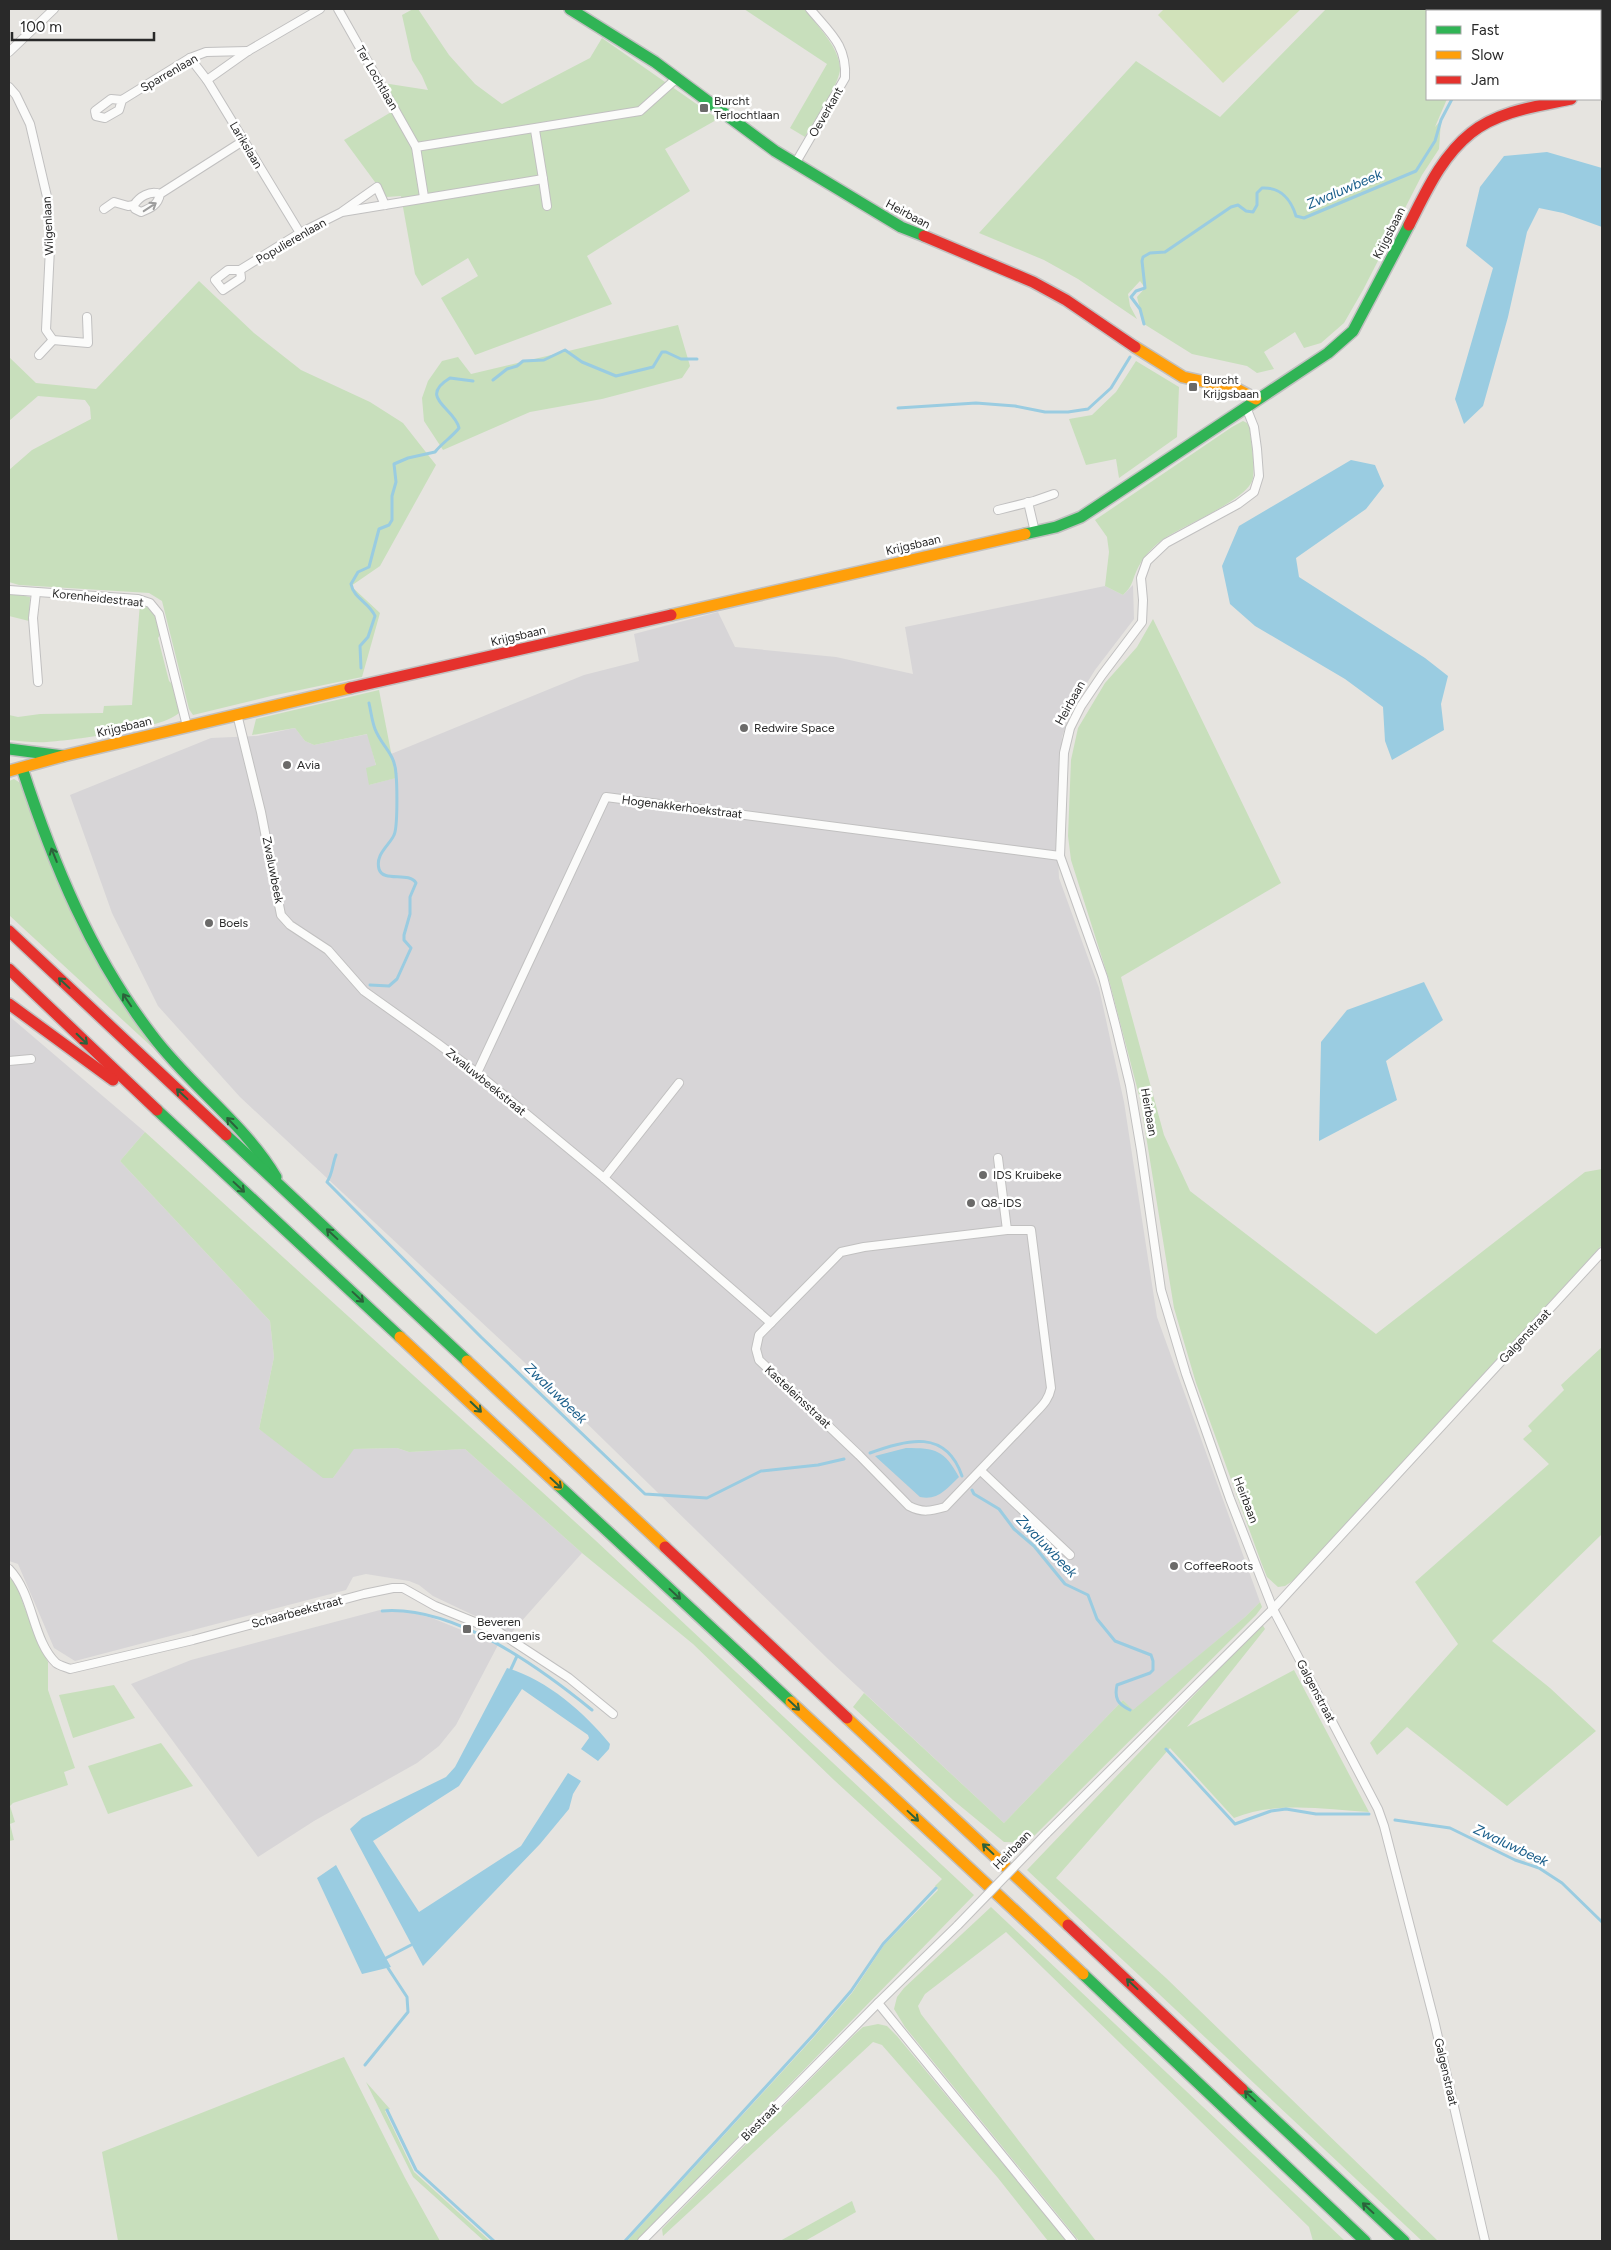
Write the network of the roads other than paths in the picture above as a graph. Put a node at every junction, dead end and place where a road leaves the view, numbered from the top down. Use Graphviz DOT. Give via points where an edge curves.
graph roads {
  1 [pos="54,9"];
  2 [pos="320,9"];
  3 [pos="338,9"];
  4 [pos="570,9"];
  5 [pos="810,9"];
  6 [pos="9,52"];
  7 [pos="248,52"];
  8 [pos="190,58"];
  9 [pos="677,78"];
  10 [pos="207,80"];
  11 [pos="9,87"];
  12 [pos="122,100"];
  13 [pos="1567,100"];
  14 [pos="535,130"];
  15 [pos="243,142"];
  16 [pos="416,147"];
  17 [pos="795,164"];
  18 [pos="543,179"];
  19 [pos="160,194"];
  20 [pos="424,197"];
  21 [pos="134,205"];
  22 [pos="385,205"];
  23 [pos="547,206"];
  24 [pos="104,208"];
  25 [pos="342,212"];
  26 [pos="300,233"];
  27 [pos="240,270"];
  28 [pos="87,317"];
  29 [pos="53,340"];
  30 [pos="39,355"];
  31 [pos="1256,399"];
  32 [pos="1246,407"];
  33 [pos="1054,494"];
  34 [pos="1028,502"];
  35 [pos="998,510"];
  36 [pos="1035,532"];
  37 [pos="9,590"];
  38 [pos="36,592"];
  39 [pos="38,682"];
  40 [pos="237,714"];
  41 [pos="188,726"];
  42 [pos="9,749"];
  43 [pos="63,756"];
  44 [pos="22,768"];
  45 [pos="9,771"];
  46 [pos="1060,856"];
  47 [pos="9,931"];
  48 [pos="9,968"];
  49 [pos="364,991"];
  50 [pos="9,1004"];
  51 [pos="30,1059"];
  52 [pos="9,1061"];
  53 [pos="477,1073"];
  54 [pos="678,1082"];
  55 [pos="165,1118"];
  56 [pos="998,1158"];
  57 [pos="604,1178"];
  58 [pos="282,1188"];
  59 [pos="1007,1230"];
  60 [pos="1602,1252"];
  61 [pos="772,1323"];
  62 [pos="980,1471"];
  63 [pos="1070,1555"];
  64 [pos="9,1569"];
  65 [pos="1273,1610"];
  66 [pos="613,1714"];
  67 [pos="878,2003"];
  68 [pos="642,2241"];
  69 [pos="1072,2241"];
  70 [pos="1365,2241"];
  71 [pos="1404,2241"];
  72 [pos="1485,2241"];
  1 -- 6 [label="street"];
  2 -- 7 [label="street, Sparrenlaan"];
  3 -- 16 [label="street, Ter Lochtlaan"];
  4 -- 9 [label="main road, Heirbaan"];
  5 -- 17 [label="street, Oeverkant" via="842,48 846,62 845,78"];
  7 -- 8 [label="street, Sparrenlaan" via="206,52"];
  7 -- 10 [label="street, Sparrenlaan"];
  8 -- 10 [label="street, Larikslaan"];
  8 -- 12 [label="street, Sparrenlaan"];
  9 -- 14 [label="street" via="640,111"];
  9 -- 17 [label="main road, Heirbaan"];
  10 -- 15 [label="street, Larikslaan"];
  11 -- 29 [label="street, Wilgenlaan" via="30,124 48,201 50,248 46,330"];
  13 -- 31 [label="main road, Krijgsbaan" via="1518,111 1471,133 1432,180 1353,331 1328,353"];
  14 -- 16 [label="street"];
  14 -- 18 [label="street"];
  15 -- 19 [label="street"];
  15 -- 26 [label="street, Larikslaan"];
  16 -- 20 [label="street, Ter Lochtlaan"];
  17 -- 31 [label="main road, Heirbaan" via="901,227 1033,282 1066,300 1183,377 1237,389"];
  18 -- 20 [label="street"];
  18 -- 23 [label="street"];
  19 -- 21 [label="street" via="148,194"];
  21 -- 19 [label="street, one-way" via="138,212 142,212 155,205"];
  20 -- 22 [label="street, Populierenlaan"];
  21 -- 24 [label="street" via="114,202"];
  22 -- 25 [label="street, Populierenlaan"];
  22 -- 25 [label="street, Populierenlaan" via="377,187"];
  25 -- 26 [label="street, Populierenlaan"];
  26 -- 27 [label="street, Populierenlaan"];
  28 -- 29 [label="street" via="88,343"];
  29 -- 30 [label="street"];
  31 -- 32 [label="main road, Krijgsbaan"];
  32 -- 36 [label="main road, Krijgsbaan" via="1081,517"];
  32 -- 46 [label="street, Heirbaan" via="1254,426 1257,448 1259,476 1254,492 1166,543 1147,561 1141,578 1142,622 1097,683 1070,728 1064,754"];
  33 -- 34 [label="street"];
  34 -- 35 [label="street"];
  34 -- 36 [label="street"];
  36 -- 40 [label="main road, Krijgsbaan"];
  37 -- 38 [label="street, Korenheidestraat"];
  38 -- 39 [label="street, Korenheidestraat" via="33,618"];
  38 -- 41 [label="street, Korenheidestraat" via="138,599 154,606 159,614"];
  40 -- 41 [label="main road, Krijgsbaan"];
  40 -- 49 [label="street, Zwaluwbeek" via="262,812 281,915 290,925 328,950"];
  41 -- 43 [label="main road, Krijgsbaan"];
  42 -- 43 [label="main road"];
  43 -- 44 [label="main road, Krijgsbaan"];
  44 -- 45 [label="main road, Krijgsbaan"];
  58 -- 44 [label="main road, one-way" via="266,1158 166,1053 107,968 78,916"];
  46 -- 53 [label="street, Hogenakkerhoekstraat" via="606,797"];
  46 -- 65 [label="street, Heirbaan" via="1103,977 1130,1085 1161,1290 1206,1432"];
  58 -- 47 [label="main road, one-way"];
  48 -- 55 [label="main road, one-way"];
  49 -- 53 [label="street, Zwaluwbeekstraat"];
  50 -- 55 [label="main road"];
  51 -- 52 [label="street"];
  53 -- 57 [label="street, Zwaluwbeekstraat"];
  54 -- 57 [label="street"];
  55 -- 70 [label="main road, one-way"];
  56 -- 59 [label="street"];
  57 -- 61 [label="street, Zwaluwbeekstraat"];
  71 -- 58 [label="main road, one-way"];
  59 -- 61 [label="street, Kasteleinsstraat" via="841,1252"];
  59 -- 62 [label="street, Kasteleinsstraat" via="1031,1230 1051,1388 1046,1402"];
  60 -- 65 [label="street, Galgenstraat"];
  61 -- 62 [label="street, Kasteleinsstraat" via="759,1335 756,1349 759,1360 909,1506 920,1512 945,1507"];
  62 -- 63 [label="street"];
  64 -- 66 [label="street, Schaarbeekstraat" via="19,1579 49,1654 57,1664 70,1669 364,1594 403,1588 435,1606 499,1632 569,1678"];
  65 -- 67 [label="street, Heirbaan, bridge"];
  65 -- 72 [label="street, Galgenstraat" via="1384,1826 1434,2020"];
  67 -- 68 [label="street, Biestraat"];
  67 -- 69 [label="street"];
}
